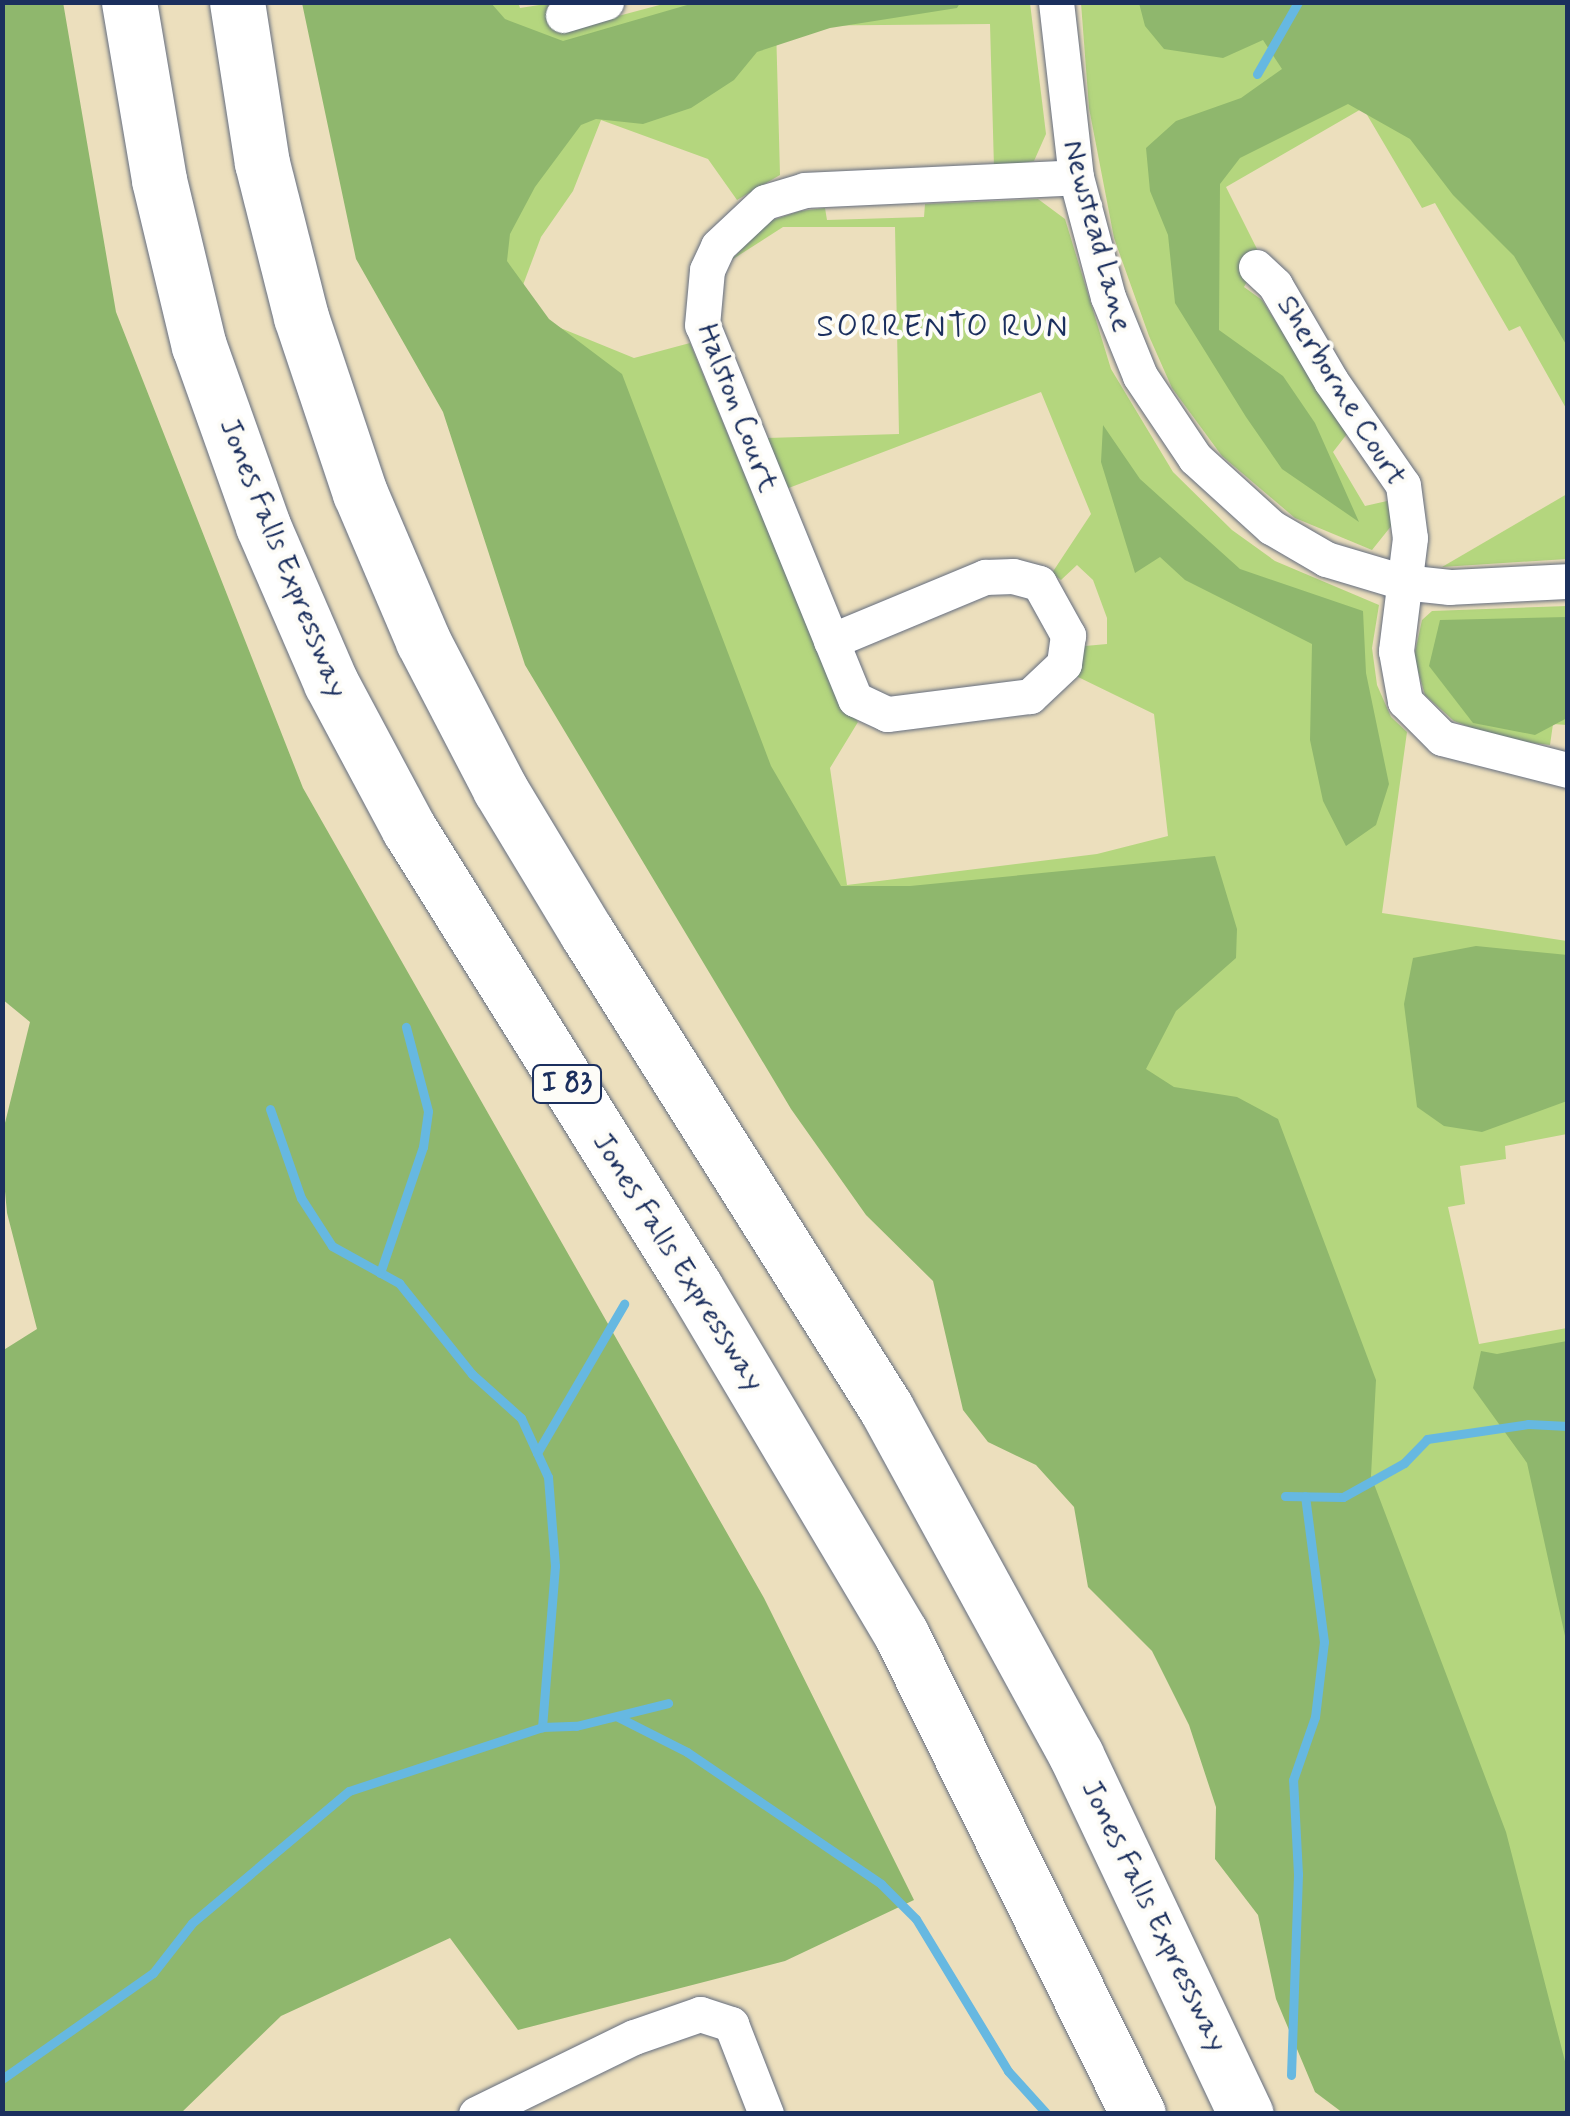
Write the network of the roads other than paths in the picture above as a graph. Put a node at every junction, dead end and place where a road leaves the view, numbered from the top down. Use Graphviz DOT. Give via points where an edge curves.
graph roads {
  1 [pos="129,2"];
  2 [pos="237,2"];
  3 [pos="606,2"];
  4 [pos="1056,2"];
  5 [pos="563,15"];
  6 [pos="1076,176"];
  7 [pos="1256,267"];
  8 [pos="1568,581"];
  9 [pos="1403,582"];
  10 [pos="832,641"];
  11 [pos="1568,770"];
  12 [pos="476,2114"];
  13 [pos="766,2114"];
  14 [pos="1138,2114"];
  15 [pos="1246,2114"];
  1 -- 14 [label="highway, Jones Falls Expressway / I 83" via="158,180 199,346 263,526 331,683 408,829 695,1287 901,1634"];
  2 -- 15 [label="highway, Jones Falls Expressway" via="262,163 302,317 360,493 423,641 500,789 904,1442 1076,1755"];
  3 -- 5 [label="street"];
  4 -- 6 [label="street, Newstead Lane"];
  6 -- 9 [label="street, Newstead Lane" via="1114,318 1140,376 1195,458 1271,528 1326,559"];
  6 -- 10 [label="street, Halston Court" via="804,190 764,202 718,246 707,270 702,325"];
  7 -- 9 [label="street, Sherborne Court" via="1275,285 1403,485 1410,538"];
  8 -- 9 [label="street, Newstead Lane" via="1505,588"];
  9 -- 11 [label="street, Sherborne Court" via="1397,679 1420,720 1471,750"];
  10 -- 10 [label="street, Halston Court" via="855,699 887,714 1030,696 1064,664 1068,635 1039,583 1013,576 985,577"];
  12 -- 13 [label="street" via="634,2037 700,2014 731,2024"];
}
